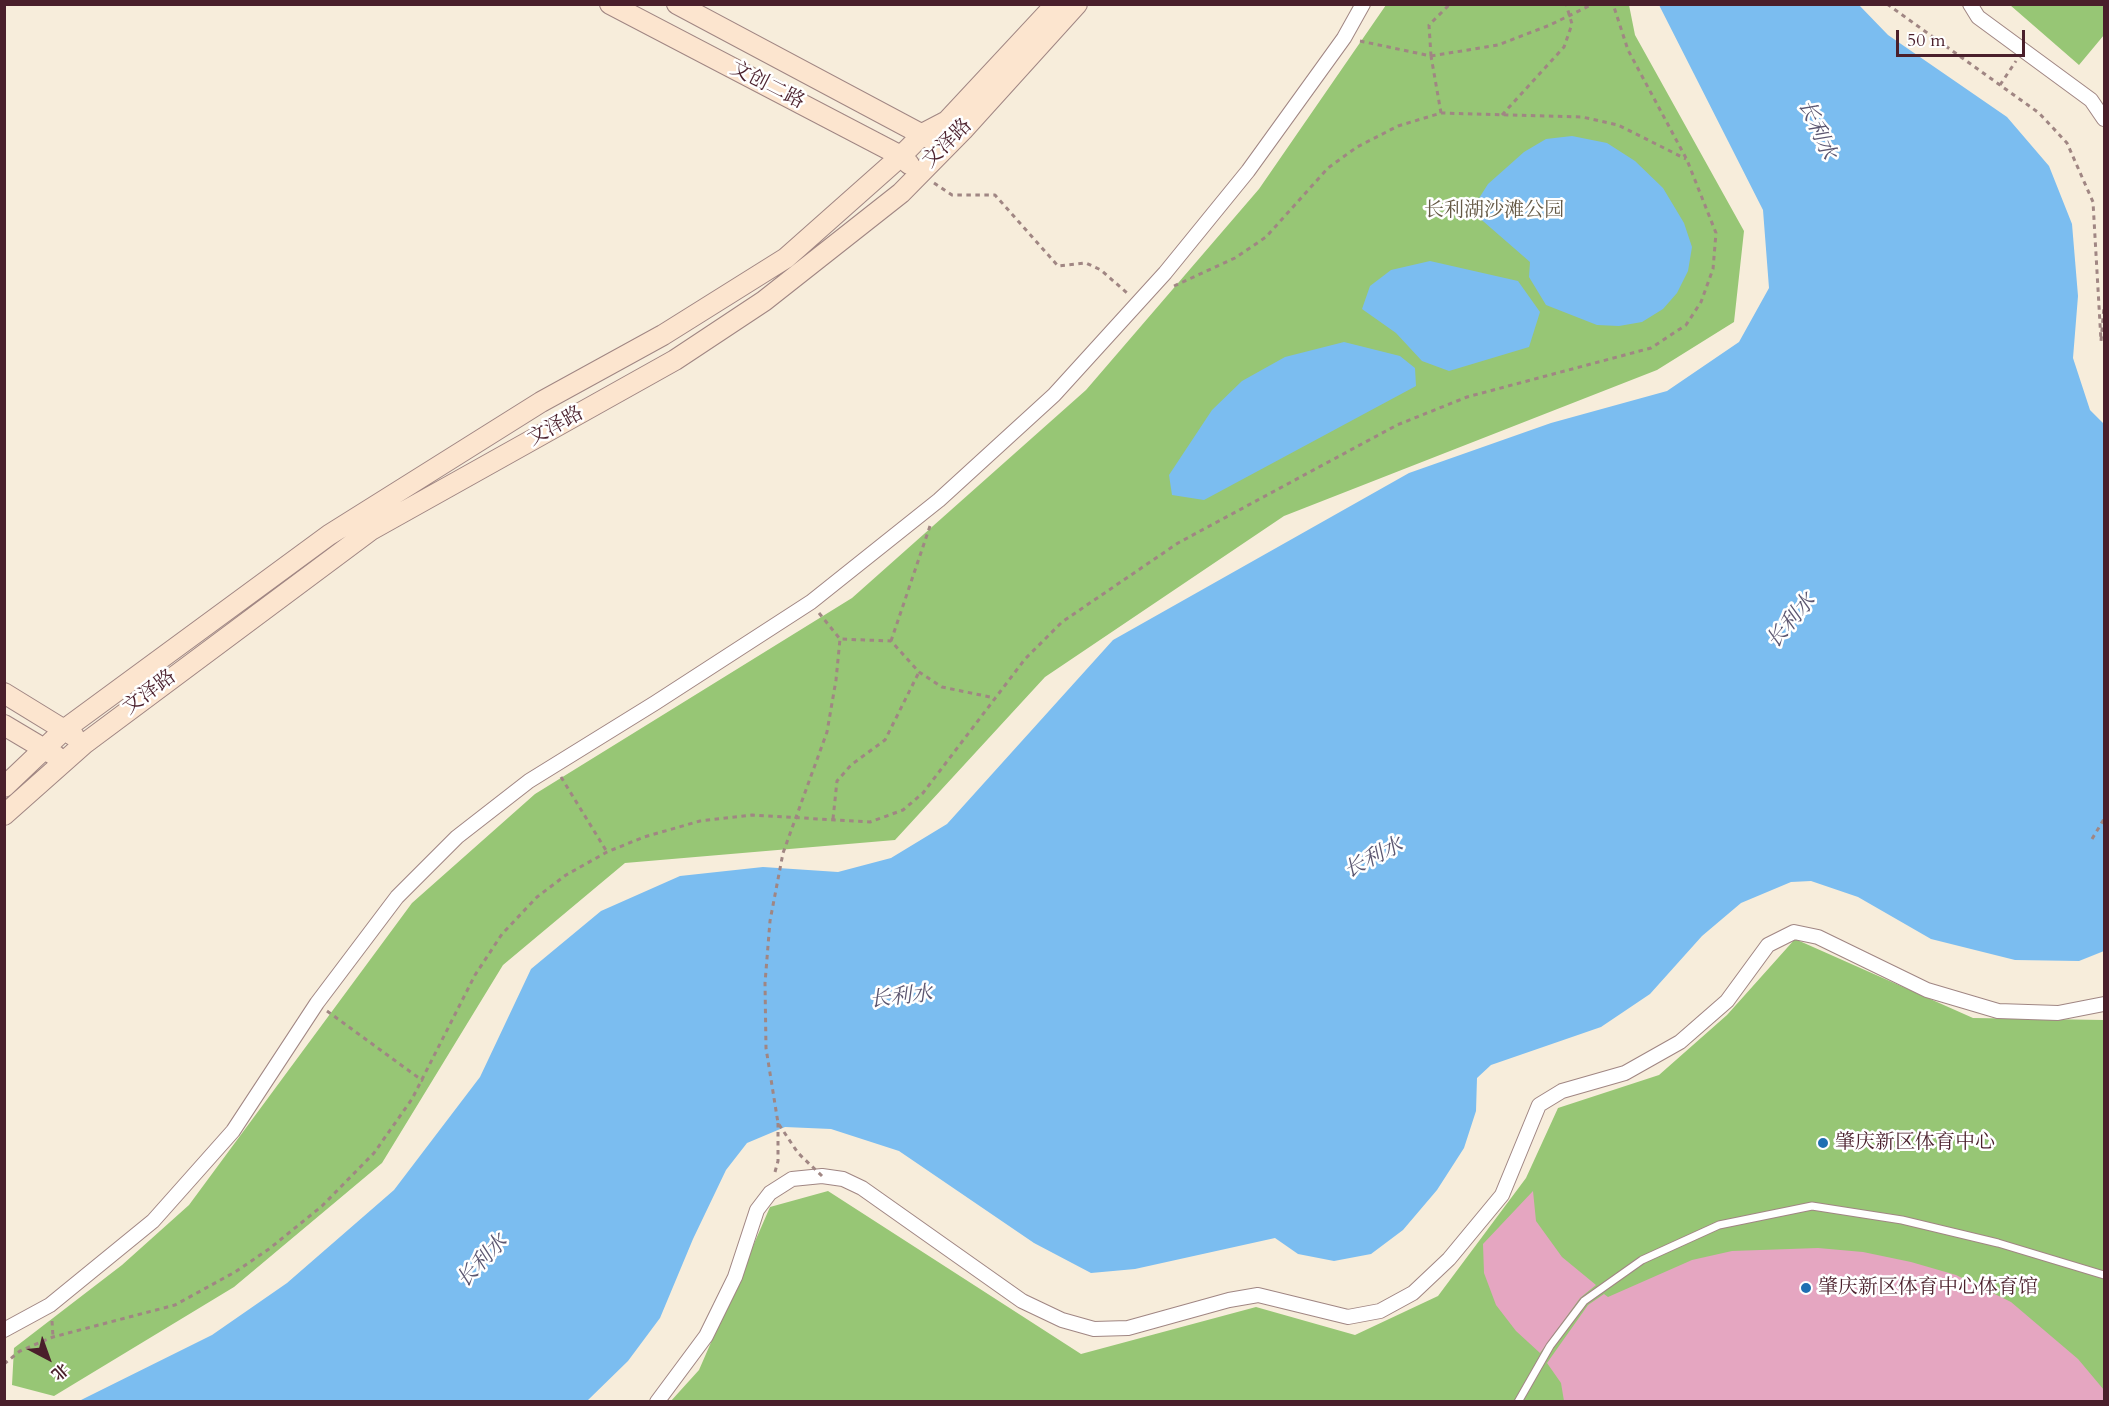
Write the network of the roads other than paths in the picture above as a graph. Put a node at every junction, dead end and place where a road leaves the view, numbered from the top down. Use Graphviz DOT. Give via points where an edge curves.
graph roads {
  1 [pos="610,4"];
  2 [pos="677,4"];
  3 [pos="1056,4"];
  4 [pos="1077,4"];
  5 [pos="1363,4"];
  6 [pos="1970,4"];
  7 [pos="2104,120"];
  8 [pos="924,133"];
  9 [pos="945,148"];
  10 [pos="902,156"];
  11 [pos="919,174"];
  12 [pos="4,693"];
  13 [pos="4,725"];
  14 [pos="66,729"];
  15 [pos="84,744"];
  16 [pos="45,749"];
  17 [pos="64,762"];
  18 [pos="4,787"];
  19 [pos="4,815"];
  20 [pos="2104,1004"];
  21 [pos="2104,1275"];
  22 [pos="4,1330"];
  23 [pos="657,1401"];
  24 [pos="1518,1401"];
  1 -- 10 [label="street, 文创二路"];
  2 -- 8 [label="street, 文创二路"];
  3 -- 8 [label="street, 文泽路" via="946,121"];
  4 -- 9 [label="street, 文泽路"];
  5 -- 22 [label="street" via="1344,38 1248,171 1138,303 1054,395 939,500 811,602 529,781 457,837 397,897 317,1003 233,1131 153,1221 50,1305"];
  6 -- 7 [label="street" via="1978,17 2091,100"];
  8 -- 9 [label="street, 文创二路"];
  8 -- 10 [label="street, 文泽路"];
  9 -- 11 [label="street, 文泽路"];
  10 -- 11 [label="street, 文创二路"];
  10 -- 14 [label="street, 文泽路" via="786,258 663,335 541,402 329,535"];
  11 -- 15 [label="street, 文泽路" via="901,193 764,301 675,360 372,530"];
  12 -- 14 [label="street"];
  13 -- 16 [label="street"];
  14 -- 15 [label="street"];
  14 -- 16 [label="street, 文泽路"];
  15 -- 17 [label="street, 文泽路"];
  16 -- 17 [label="street"];
  16 -- 18 [label="street, 文泽路"];
  17 -- 19 [label="street, 文泽路"];
  20 -- 23 [label="street" via="2058,1013 1998,1011 1927,990 1818,937 1794,932 1768,945 1726,1001 1680,1042 1625,1073 1562,1091 1539,1106 1502,1195 1449,1259 1413,1293 1380,1311 1348,1317 1258,1295 1128,1328 1094,1329 1062,1320 1022,1301 862,1188 843,1179 822,1176 792,1179 770,1193 758,1210 735,1277 706,1336"];
  21 -- 24 [label="lane" via="1998,1243 1902,1220 1812,1206 1719,1225 1642,1260 1584,1301 1550,1346"];
}
